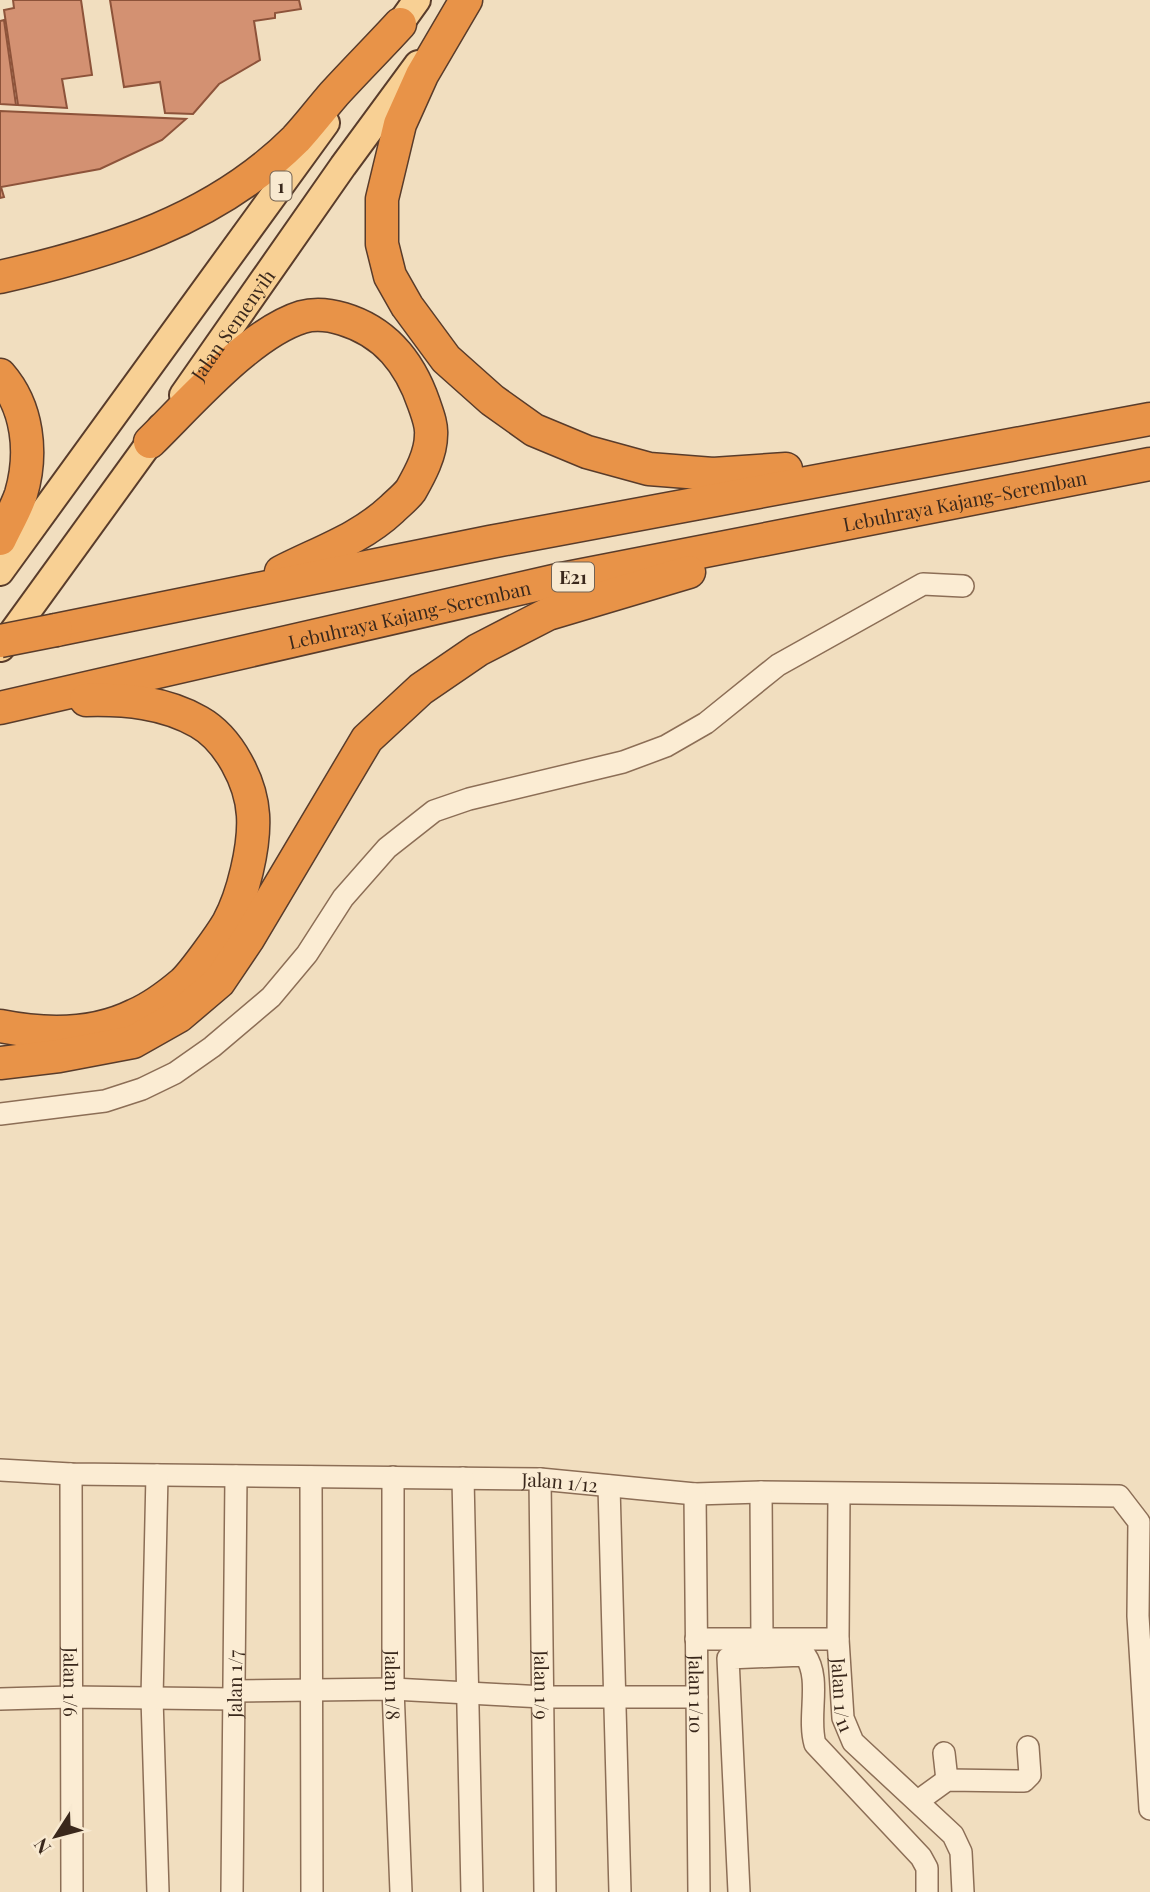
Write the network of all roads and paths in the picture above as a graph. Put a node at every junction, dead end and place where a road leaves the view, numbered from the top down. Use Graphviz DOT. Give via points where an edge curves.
graph roads {
  1 [pos="466,0"];
  2 [pos="409,12"];
  3 [pos="0,277"];
  4 [pos="0,375"];
  5 [pos="1150,419"];
  6 [pos="150,442"];
  7 [pos="919,461"];
  8 [pos="1150,464"];
  9 [pos="858,523"];
  10 [pos="0,539"];
  11 [pos="0,572"];
  12 [pos="963,586"];
  13 [pos="246,590"];
  14 [pos="0,640"];
  15 [pos="0,650"];
  16 [pos="14,705"];
  17 [pos="0,1026"];
  18 [pos="0,1063"];
  19 [pos="0,1114"];
  20 [pos="0,1470"];
  21 [pos="71,1474"];
  22 [pos="157,1475"];
  23 [pos="236,1476"];
  24 [pos="311,1477"];
  25 [pos="393,1478"];
  26 [pos="463,1478"];
  27 [pos="540,1479"];
  28 [pos="609,1486"];
  29 [pos="761,1492"];
  30 [pos="695,1494"];
  31 [pos="839,1494"];
  32 [pos="1145,1627"];
  33 [pos="762,1639"];
  34 [pos="838,1639"];
  35 [pos="696,1650"];
  36 [pos="727,1658"];
  37 [pos="312,1689"];
  38 [pos="393,1689"];
  39 [pos="467,1694"];
  40 [pos="234,1695"];
  41 [pos="71,1697"];
  42 [pos="543,1697"];
  43 [pos="697,1697"];
  44 [pos="152,1698"];
  45 [pos="616,1698"];
  46 [pos="0,1699"];
  47 [pos="1028,1747"];
  48 [pos="944,1753"];
  49 [pos="947,1780"];
  50 [pos="918,1801"];
  51 [pos="1150,1809"];
  52 [pos="72,1892"];
  53 [pos="158,1892"];
  54 [pos="232,1892"];
  55 [pos="313,1892"];
  56 [pos="401,1892"];
  57 [pos="472,1892"];
  58 [pos="545,1892"];
  59 [pos="620,1892"];
  60 [pos="699,1892"];
  61 [pos="739,1892"];
  62 [pos="927,1892"];
  63 [pos="963,1892"];
  1 -- 6 [label="main road, Jalan Semenyih / 1" via="343,166"];
  1 -- 7 [label="highway" via="422,75 400,124 382,198 382,244 390,276 446,359 534,429 587,452 649,469 713,474"];
  2 -- 3 [label="highway" via="296,139 204,209 90,256"];
  2 -- 11 [label="main road, Jalan Semenyih / 1"];
  4 -- 10 [label="highway" via="12,388 25,422 27,455 21,493"];
  5 -- 7 [label="highway"];
  6 -- 13 [label="highway" via="237,358 275,329 302,317 327,314 355,323 382,337 405,364 418,385 431,435 424,465 409,492 377,523 351,539"];
  6 -- 15 [label="main road, Jalan Semenyih / 1"];
  7 -- 13 [label="highway"];
  8 -- 9 [label="highway, Lebuhraya Kajang-Seremban / E21"];
  9 -- 16 [label="highway, Lebuhraya Kajang-Seremban / E21" via="562,579"];
  9 -- 18 [label="highway" via="548,614 478,650 421,689 367,739 219,982 180,1016 133,1042"];
  12 -- 19 [label="street" via="923,583 778,665 706,723 666,746 623,762 434,811 387,848 343,898 307,954 271,997 212,1047 174,1073 105,1101"];
  13 -- 14 [label="highway, bridge"];
  16 -- 17 [label="highway" via="111,700 155,703 200,722 223,743 242,771 253,815 248,869 228,923 184,982 135,1016 83,1032 33,1033"];
  20 -- 21 [label="street, Jalan 1/12"];
  21 -- 22 [label="street, Jalan 1/12"];
  21 -- 41 [label="street, Jalan 1/6"];
  22 -- 23 [label="street, Jalan 1/12"];
  22 -- 44 [label="street"];
  23 -- 24 [label="street, Jalan 1/12"];
  23 -- 40 [label="street, Jalan 1/7"];
  24 -- 25 [label="street, Jalan 1/12"];
  24 -- 37 [label="street"];
  25 -- 26 [label="street, Jalan 1/12"];
  25 -- 38 [label="street, Jalan 1/8"];
  26 -- 27 [label="street, Jalan 1/12"];
  26 -- 39 [label="street"];
  27 -- 28 [label="street, Jalan 1/12"];
  27 -- 42 [label="street, Jalan 1/9"];
  28 -- 30 [label="street, Jalan 1/12"];
  28 -- 45 [label="street"];
  29 -- 30 [label="street, Jalan 1/12"];
  29 -- 31 [label="street, Jalan 1/12"];
  29 -- 33 [label="street"];
  30 -- 35 [label="street, Jalan 1/10"];
  31 -- 32 [label="street, Jalan 1/12" via="1119,1496 1139,1522"];
  31 -- 34 [label="street, Jalan 1/11"];
  32 -- 51 [label="street"];
  33 -- 34 [label="street"];
  33 -- 35 [label="street"];
  34 -- 50 [label="street, Jalan 1/11" via="843,1718 853,1742"];
  35 -- 36 [label="street"];
  35 -- 43 [label="street, Jalan 1/10"];
  36 -- 61 [label="street"];
  36 -- 62 [label="street" via="805,1655 813,1666 811,1730 815,1744 920,1857 927,1868"];
  37 -- 38 [label="street"];
  37 -- 40 [label="street"];
  37 -- 55 [label="street"];
  38 -- 39 [label="street"];
  38 -- 56 [label="street, Jalan 1/8"];
  39 -- 42 [label="street"];
  39 -- 57 [label="street"];
  40 -- 44 [label="street"];
  40 -- 54 [label="street, Jalan 1/7"];
  41 -- 44 [label="street"];
  41 -- 46 [label="street"];
  41 -- 52 [label="street, Jalan 1/6"];
  42 -- 45 [label="street"];
  42 -- 58 [label="street, Jalan 1/9"];
  43 -- 45 [label="street"];
  43 -- 60 [label="street, Jalan 1/10"];
  44 -- 53 [label="street"];
  45 -- 59 [label="street"];
  47 -- 49 [label="street" via="1030,1775 1024,1781"];
  48 -- 49 [label="street"];
  49 -- 50 [label="street"];
  50 -- 63 [label="street, Jalan 1/11" via="953,1835 961,1852"];
}
